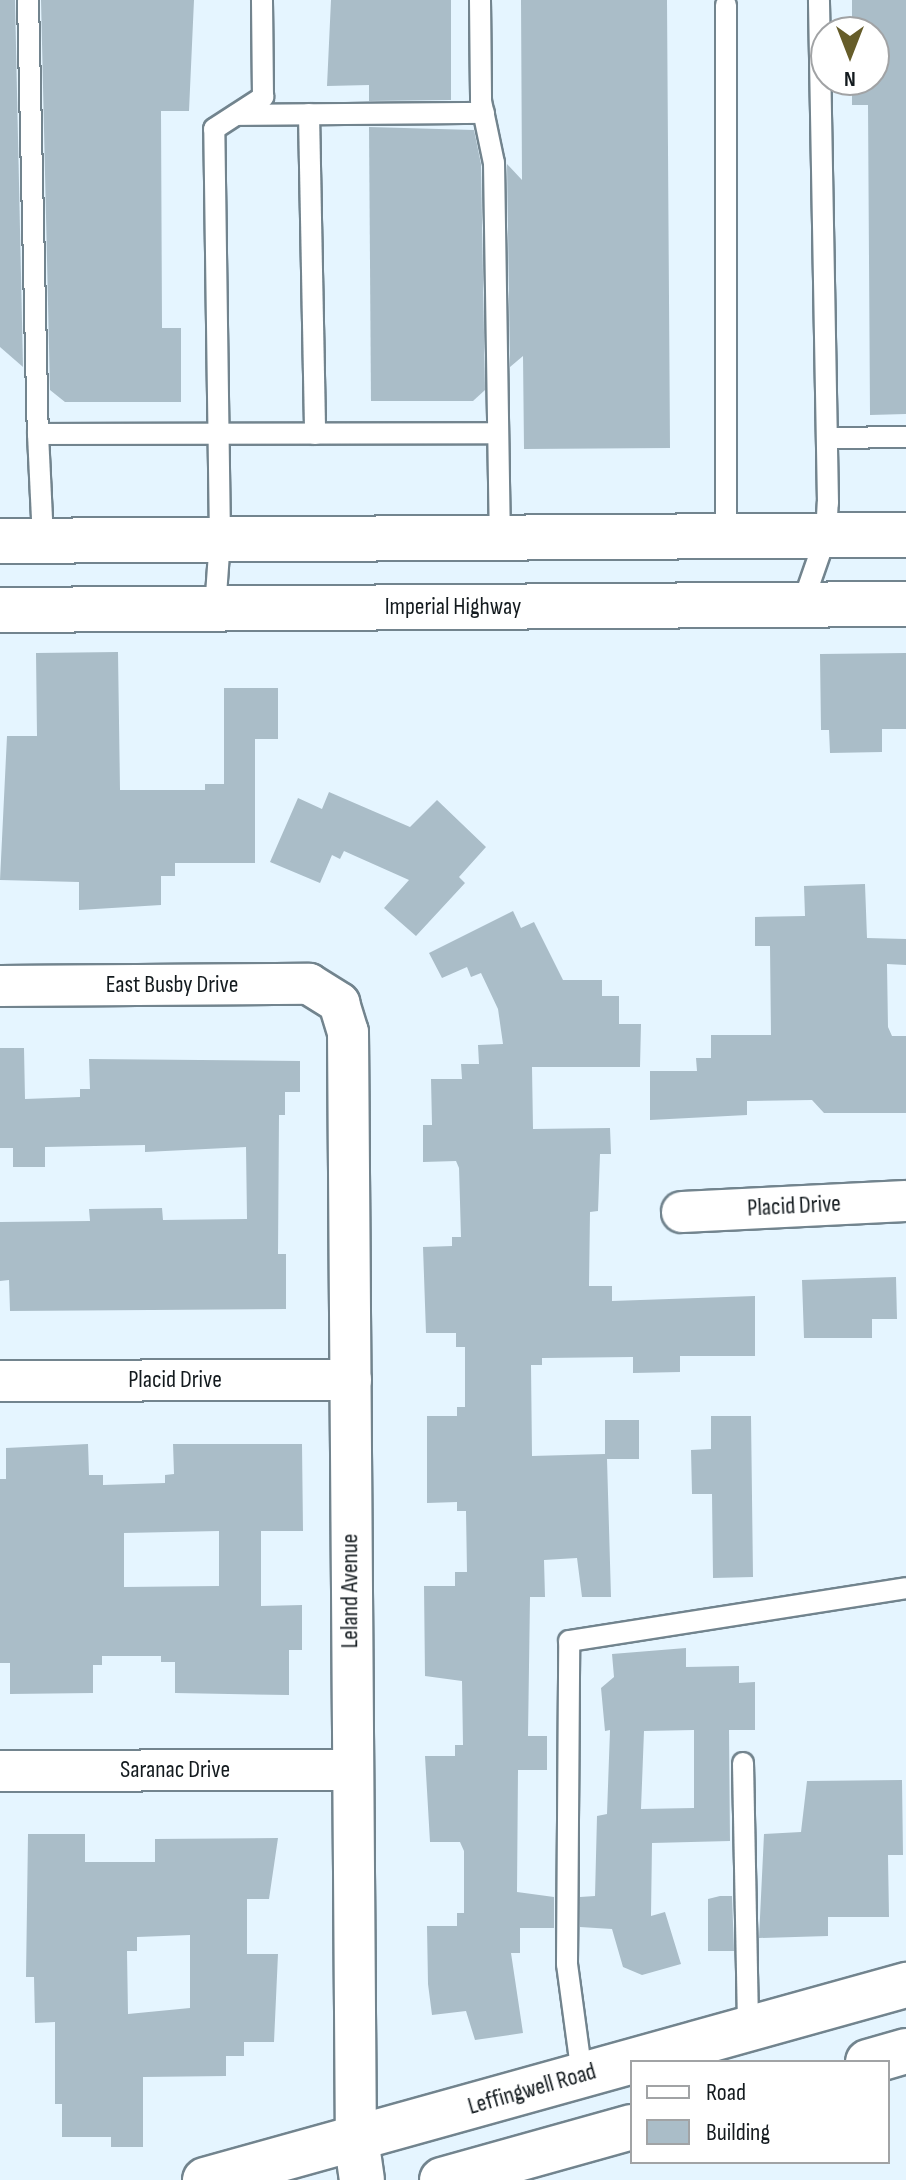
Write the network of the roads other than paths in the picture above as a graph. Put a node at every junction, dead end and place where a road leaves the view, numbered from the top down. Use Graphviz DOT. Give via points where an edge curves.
graph roads {
  1 [pos="28,0"];
  2 [pos="262,0"];
  3 [pos="480,0"];
  4 [pos="819,0"];
  5 [pos="726,5"];
  6 [pos="484,113"];
  7 [pos="309,114"];
  8 [pos="236,115"];
  9 [pos="498,433"];
  10 [pos="38,434"];
  11 [pos="219,434"];
  12 [pos="315,434"];
  13 [pos="906,437"];
  14 [pos="828,438"];
  15 [pos="906,535"];
  16 [pos="826,536"];
  17 [pos="726,537"];
  18 [pos="500,538"];
  19 [pos="220,539"];
  20 [pos="43,540"];
  21 [pos="0,541"];
  22 [pos="906,604"];
  23 [pos="802,605"];
  24 [pos="215,609"];
  25 [pos="0,610"];
  26 [pos="0,986"];
  27 [pos="339,1003"];
  28 [pos="906,1201"];
  29 [pos="682,1212"];
  30 [pos="351,1380"];
  31 [pos="0,1381"];
  32 [pos="906,1588"];
  33 [pos="743,1763"];
  34 [pos="350,1770"];
  35 [pos="0,1771"];
  36 [pos="906,1985"];
  37 [pos="748,2029"];
  38 [pos="906,2051"];
  39 [pos="636,2060"];
  40 [pos="875,2060"];
  41 [pos="630,2062"];
  42 [pos="582,2075"];
  43 [pos="630,2128"];
  44 [pos="359,2159"];
  45 [pos="205,2180"];
  46 [pos="442,2180"];
  1 -- 10 [label="lane"];
  2 -- 8 [label="lane" via="263,97"];
  3 -- 6 [label="lane"];
  4 -- 14 [label="lane"];
  5 -- 17 [label="lane"];
  6 -- 7 [label="lane"];
  6 -- 9 [label="lane" via="494,163"];
  7 -- 8 [label="lane"];
  7 -- 12 [label="lane"];
  8 -- 11 [label="lane" via="214,129"];
  9 -- 12 [label="lane"];
  9 -- 18 [label="lane"];
  10 -- 11 [label="lane"];
  10 -- 20 [label="lane"];
  11 -- 12 [label="lane"];
  11 -- 19 [label="lane"];
  13 -- 14 [label="lane"];
  14 -- 16 [label="lane"];
  15 -- 16 [label="main road"];
  16 -- 17 [label="main road"];
  16 -- 23 [label="lane"];
  17 -- 18 [label="main road"];
  18 -- 19 [label="main road"];
  19 -- 20 [label="main road"];
  19 -- 24 [label="lane"];
  20 -- 21 [label="main road"];
  22 -- 23 [label="main road, Imperial Highway"];
  23 -- 24 [label="main road, Imperial Highway"];
  24 -- 25 [label="main road, Imperial Highway"];
  26 -- 27 [label="street, East Busby Drive" via="309,984"];
  27 -- 30 [label="street, Leland Avenue" via="348,1032"];
  28 -- 29 [label="street, Placid Drive"];
  30 -- 31 [label="street, Placid Drive"];
  30 -- 34 [label="street, Leland Avenue"];
  32 -- 42 [label="lane" via="569,1641 567,1964"];
  33 -- 37 [label="lane"];
  34 -- 35 [label="street, Saranac Drive"];
  34 -- 44 [label="street, Leland Avenue"];
  36 -- 37 [label="main road, Leffingwell Road"];
  37 -- 39 [label="main road, Leffingwell Road"];
  38 -- 40 [label="main road"];
  41 -- 42 [label="main road, Leffingwell Road"];
  42 -- 44 [label="main road, Leffingwell Road"];
  43 -- 46 [label="main road"];
  44 -- 45 [label="main road, Leffingwell Road"];
}
